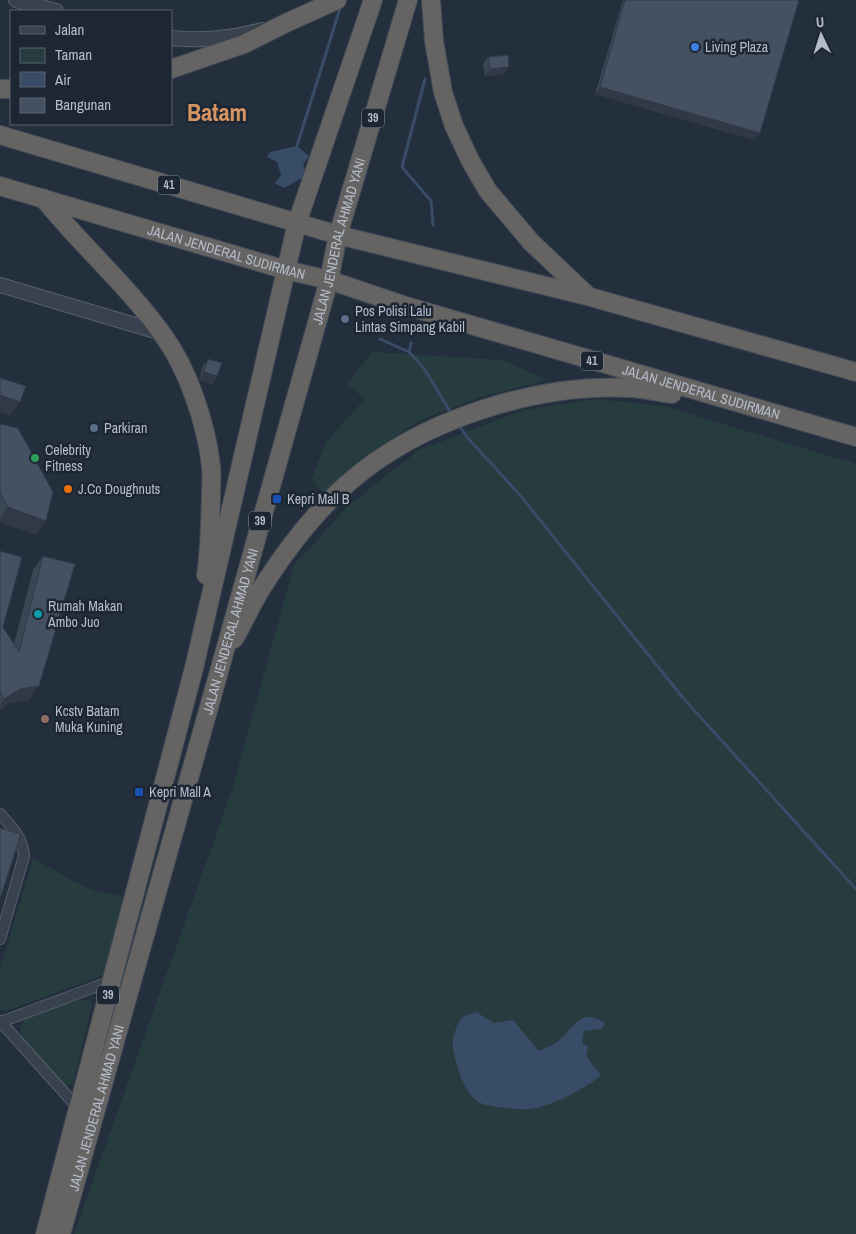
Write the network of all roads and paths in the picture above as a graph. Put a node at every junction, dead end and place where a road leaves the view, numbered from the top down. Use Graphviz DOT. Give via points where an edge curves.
graph roads {
  1 [pos="16,0"];
  2 [pos="373,0"];
  3 [pos="408,0"];
  4 [pos="431,0"];
  5 [pos="334,1"];
  6 [pos="52,10"];
  7 [pos="286,23"];
  8 [pos="172,38"];
  9 [pos="172,69"];
  10 [pos="0,135"];
  11 [pos="0,186"];
  12 [pos="43,198"];
  13 [pos="297,223"];
  14 [pos="338,235"];
  15 [pos="286,270"];
  16 [pos="329,280"];
  17 [pos="0,285"];
  18 [pos="587,296"];
  19 [pos="162,333"];
  20 [pos="853,367"];
  21 [pos="824,429"];
  22 [pos="856,438"];
  23 [pos="194,668"];
  24 [pos="219,669"];
  25 [pos="170,756"];
  26 [pos="193,762"];
  27 [pos="0,814"];
  28 [pos="0,939"];
  29 [pos="112,981"];
  30 [pos="1,1022"];
  31 [pos="78,1108"];
  32 [pos="44,1234"];
  33 [pos="61,1234"];
  1 -- 6 [label="street"];
  2 -- 13 [label="highway, JALAN JENDERAL AHMAD YANI / 39"];
  3 -- 14 [label="highway, JALAN JENDERAL AHMAD YANI / 39"];
  4 -- 18 [label="highway" via="443,92 471,162 488,191 531,242"];
  5 -- 7 [label="highway"];
  7 -- 8 [label="street" via="236,36"];
  7 -- 9 [label="highway" via="244,44"];
  10 -- 13 [label="highway, 41"];
  11 -- 12 [label="highway, JALAN JENDERAL SUDIRMAN / 41"];
  12 -- 15 [label="highway, JALAN JENDERAL SUDIRMAN / 41"];
  12 -- 19 [label="highway"];
  13 -- 14 [label="highway, 41"];
  13 -- 15 [label="highway, JALAN JENDERAL AHMAD YANI / 39"];
  14 -- 16 [label="highway, JALAN JENDERAL AHMAD YANI / 39"];
  14 -- 18 [label="highway, 41"];
  15 -- 16 [label="highway, JALAN JENDERAL SUDIRMAN / 41"];
  15 -- 23 [label="highway, JALAN JENDERAL AHMAD YANI / 39"];
  16 -- 21 [label="highway, JALAN JENDERAL SUDIRMAN / 41" via="415,309"];
  16 -- 24 [label="highway, JALAN JENDERAL AHMAD YANI / 39"];
  17 -- 19 [label="street"];
  18 -- 20 [label="highway, 41"];
  19 -- 23 [label="highway" via="189,382 211,466 207,567"];
  21 -- 22 [label="highway, JALAN JENDERAL SUDIRMAN / 41"];
  21 -- 24 [label="highway" via="677,394 632,388 569,390 524,398 444,423 375,462 322,509 262,588"];
  23 -- 25 [label="highway, JALAN JENDERAL AHMAD YANI / 39"];
  24 -- 26 [label="highway, JALAN JENDERAL AHMAD YANI / 39"];
  25 -- 26 [label="highway"];
  25 -- 29 [label="highway, JALAN JENDERAL AHMAD YANI / 39"];
  26 -- 33 [label="highway, JALAN JENDERAL AHMAD YANI / 39"];
  27 -- 28 [label="street" via="16,832 24,856"];
  29 -- 30 [label="street"];
  29 -- 31 [label="highway, JALAN JENDERAL AHMAD YANI / 39"];
  30 -- 31 [label="street"];
  31 -- 32 [label="highway, JALAN JENDERAL AHMAD YANI / 39"];
}
